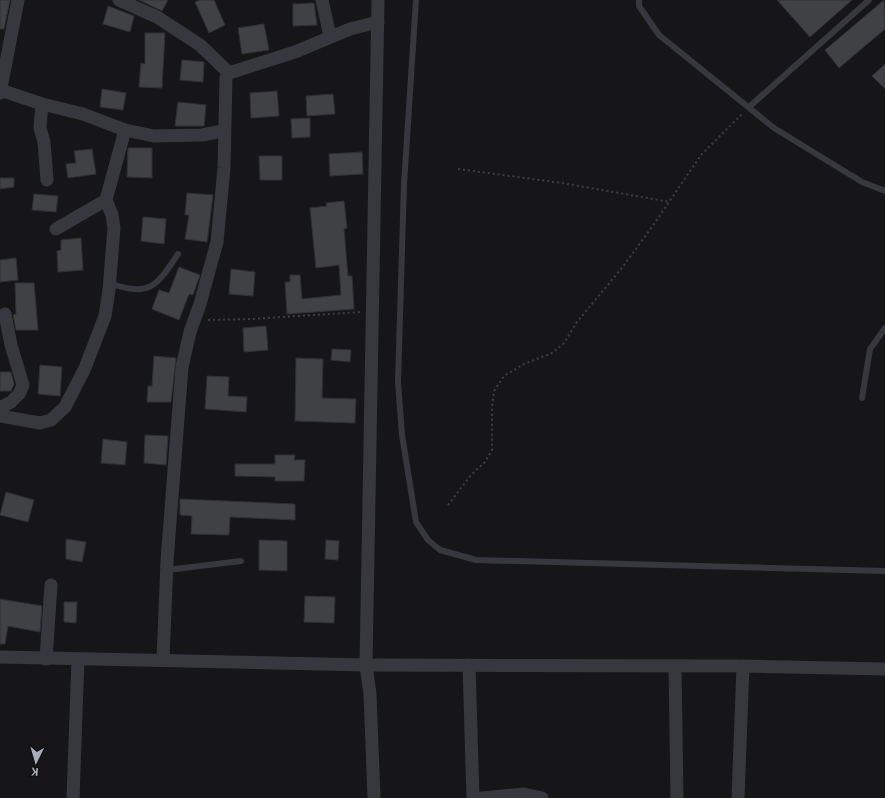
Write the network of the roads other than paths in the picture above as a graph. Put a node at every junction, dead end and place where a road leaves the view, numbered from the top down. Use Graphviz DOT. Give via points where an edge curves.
graph roads {
  1 [pos="18,0"];
  2 [pos="119,0"];
  3 [pos="322,0"];
  4 [pos="378,0"];
  5 [pos="416,0"];
  6 [pos="639,0"];
  7 [pos="869,0"];
  8 [pos="378,22"];
  9 [pos="330,36"];
  10 [pos="229,73"];
  11 [pos="0,91"];
  12 [pos="42,104"];
  13 [pos="749,108"];
  14 [pos="125,130"];
  15 [pos="223,131"];
  16 [pos="47,180"];
  17 [pos="885,191"];
  18 [pos="106,200"];
  19 [pos="56,229"];
  20 [pos="178,254"];
  21 [pos="109,283"];
  22 [pos="5,314"];
  23 [pos="885,328"];
  24 [pos="862,398"];
  25 [pos="0,408"];
  26 [pos="0,416"];
  27 [pos="241,561"];
  28 [pos="167,570"];
  29 [pos="885,571"];
  30 [pos="51,585"];
  31 [pos="0,657"];
  32 [pos="46,659"];
  33 [pos="78,659"];
  34 [pos="163,660"];
  35 [pos="366,665"];
  36 [pos="469,665"];
  37 [pos="676,666"];
  38 [pos="743,666"];
  39 [pos="885,669"];
  40 [pos="73,798"];
  41 [pos="374,798"];
  42 [pos="473,798"];
  43 [pos="482,798"];
  44 [pos="542,798"];
  45 [pos="677,798"];
  46 [pos="738,798"];
  1 -- 11 [label="street"];
  2 -- 10 [label="street" via="157,17 200,45"];
  3 -- 9 [label="street"];
  4 -- 8 [label="street"];
  5 -- 29 [label="lane" via="404,184 398,382 402,435 416,522 428,540 440,550 476,560"];
  6 -- 13 [label="lane" via="639,6 659,35"];
  7 -- 13 [label="lane"];
  8 -- 9 [label="street"];
  8 -- 35 [label="street"];
  9 -- 10 [label="street" via="295,52"];
  10 -- 15 [label="street" via="225,82"];
  11 -- 12 [label="street"];
  12 -- 14 [label="street" via="83,114"];
  12 -- 16 [label="street" via="40,128 44,142"];
  13 -- 17 [label="lane" via="774,128 862,182"];
  14 -- 15 [label="street" via="154,136 202,135"];
  14 -- 18 [label="street"];
  15 -- 28 [label="street" via="224,168 217,242 182,367"];
  18 -- 19 [label="street"];
  18 -- 21 [label="street" via="114,228"];
  20 -- 21 [label="lane" via="163,277 142,290"];
  21 -- 26 [label="street" via="105,316 85,368 65,407 51,420 40,423"];
  22 -- 25 [label="street" via="23,385 11,402"];
  23 -- 24 [label="lane" via="870,349"];
  27 -- 28 [label="lane"];
  28 -- 34 [label="street"];
  30 -- 32 [label="street"];
  31 -- 32 [label="street"];
  32 -- 33 [label="street"];
  33 -- 34 [label="street"];
  33 -- 40 [label="street"];
  34 -- 35 [label="street"];
  35 -- 36 [label="street"];
  35 -- 41 [label="street" via="370,694"];
  36 -- 37 [label="street"];
  36 -- 42 [label="street"];
  37 -- 38 [label="street"];
  37 -- 45 [label="street"];
  38 -- 39 [label="street"];
  38 -- 46 [label="street"];
  43 -- 44 [label="street" via="524,794"];
}
